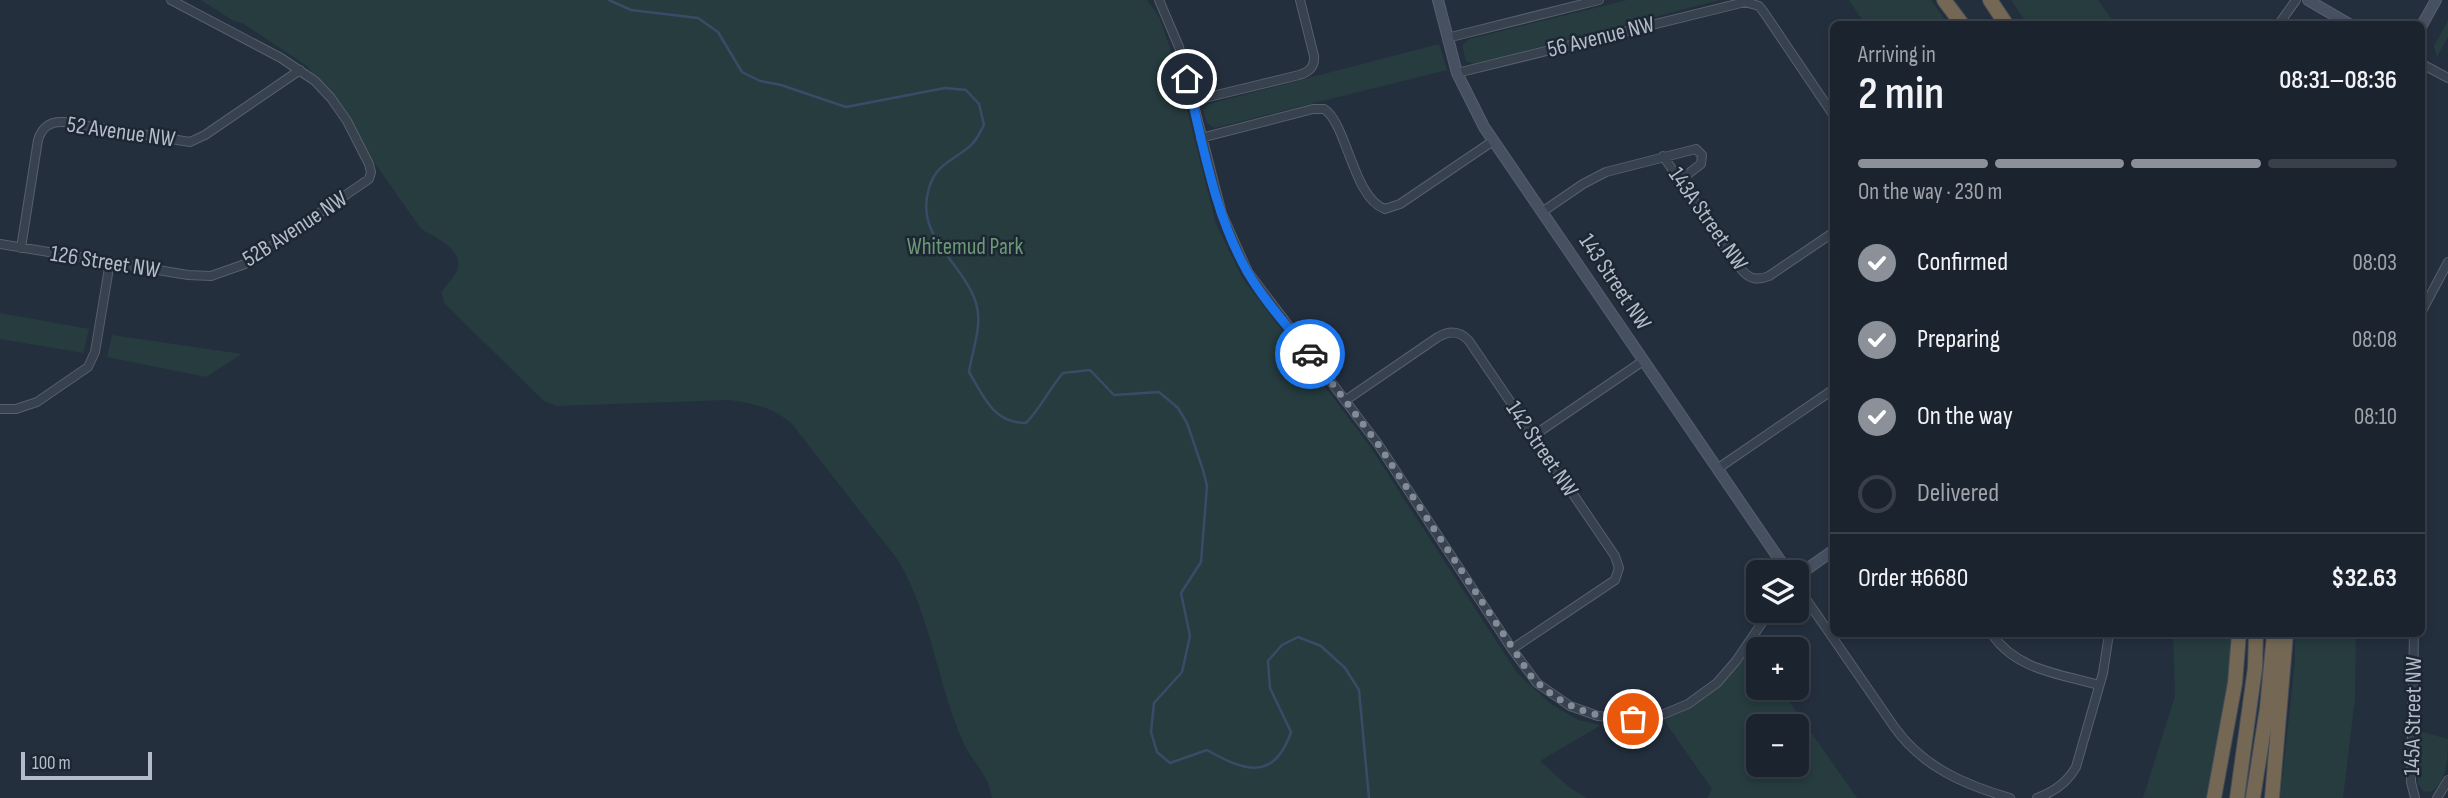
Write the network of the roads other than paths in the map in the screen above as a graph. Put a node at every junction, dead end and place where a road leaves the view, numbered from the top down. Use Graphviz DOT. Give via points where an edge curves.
graph roads {
  1 [pos="171,0"];
  2 [pos="1159,0"];
  3 [pos="1300,0"];
  4 [pos="1438,0"];
  5 [pos="1599,0"];
  6 [pos="1944,0"];
  7 [pos="1953,0"];
  8 [pos="1990,0"];
  9 [pos="2296,0"];
  10 [pos="2308,0"];
  11 [pos="2436,0"];
  12 [pos="1745,1"];
  13 [pos="1960,21"];
  14 [pos="1967,21"];
  15 [pos="2004,21"];
  16 [pos="2281,21"];
  17 [pos="2344,21"];
  18 [pos="2424,21"];
  19 [pos="1447,38"];
  20 [pos="2425,66"];
  21 [pos="300,70"];
  22 [pos="1458,73"];
  23 [pos="2448,78"];
  24 [pos="1192,101"];
  25 [pos="1830,110"];
  26 [pos="1201,138"];
  27 [pos="1493,141"];
  28 [pos="1663,156"];
  29 [pos="1680,180"];
  30 [pos="1542,212"];
  31 [pos="1830,235"];
  32 [pos="0,244"];
  33 [pos="21,247"];
  34 [pos="110,262"];
  35 [pos="2448,262"];
  36 [pos="211,276"];
  37 [pos="2425,305"];
  38 [pos="1643,361"];
  39 [pos="1830,392"];
  40 [pos="1346,400"];
  41 [pos="0,410"];
  42 [pos="1533,436"];
  43 [pos="1717,469"];
  44 [pos="1830,553"];
  45 [pos="1780,560"];
  46 [pos="1809,568"];
  47 [pos="1809,603"];
  48 [pos="1762,623"];
  49 [pos="1830,634"];
  50 [pos="1832,637"];
  51 [pos="1994,637"];
  52 [pos="2108,637"];
  53 [pos="2239,637"];
  54 [pos="2256,637"];
  55 [pos="2274,637"];
  56 [pos="2286,637"];
  57 [pos="2414,637"];
  58 [pos="1512,649"];
  59 [pos="2099,685"];
  60 [pos="2448,780"];
  61 [pos="2440,794"];
  62 [pos="2010,798"];
  63 [pos="2037,798"];
  64 [pos="2214,798"];
  65 [pos="2237,798"];
  66 [pos="2253,798"];
  67 [pos="2272,798"];
  68 [pos="2414,798"];
  1 -- 21 [label="street"];
  2 -- 24 [label="street" via="1179,47"];
  3 -- 24 [label="street" via="1314,53 1312,67 1299,75"];
  4 -- 19 [label="street, 143 Street NW"];
  5 -- 19 [label="street"];
  6 -- 13 [label="highway"];
  7 -- 14 [label="highway"];
  8 -- 15 [label="highway"];
  9 -- 16 [label="street"];
  10 -- 17 [label="street"];
  11 -- 18 [label="street"];
  12 -- 22 [label="street, 56 Avenue NW"];
  12 -- 25 [label="street" via="1763,11"];
  19 -- 22 [label="street, 143 Street NW"];
  20 -- 23 [label="street"];
  21 -- 33 [label="street, 52 Avenue NW" via="190,142 64,122 47,125 38,140"];
  21 -- 36 [label="street, 52B Avenue NW" via="343,114 371,172 365,183 245,264"];
  22 -- 27 [label="street, 143 Street NW"];
  24 -- 26 [label="street"];
  26 -- 27 [label="street" via="1324,109 1334,119 1370,197 1385,209"];
  26 -- 40 [label="street" via="1222,214 1248,272"];
  27 -- 30 [label="street, 143 Street NW"];
  28 -- 29 [label="street, 143A Street NW"];
  28 -- 29 [label="street" via="1691,148 1701,153 1699,166"];
  28 -- 30 [label="street" via="1605,172"];
  29 -- 31 [label="street, 143A Street NW" via="1741,269 1755,279 1769,276"];
  30 -- 38 [label="street, 143 Street NW"];
  32 -- 33 [label="street, 126 Street NW"];
  33 -- 34 [label="street, 126 Street NW"];
  34 -- 36 [label="street, 126 Street NW"];
  34 -- 41 [label="street" via="91,363 45,398"];
  35 -- 37 [label="street"];
  38 -- 42 [label="street"];
  38 -- 43 [label="street, 143 Street NW"];
  39 -- 43 [label="street"];
  40 -- 42 [label="street, 142 Street NW" via="1438,337 1456,332 1469,341"];
  40 -- 58 [label="street"];
  42 -- 58 [label="street, 142 Street NW" via="1615,556 1619,572 1610,583"];
  43 -- 45 [label="street, 143 Street NW"];
  44 -- 46 [label="street"];
  47 -- 49 [label="street"];
  48 -- 58 [label="street" via="1727,673 1698,698 1643,718 1598,716 1570,706 1528,673"];
  50 -- 62 [label="street" via="1906,743 1921,757 1944,773"];
  51 -- 59 [label="street" via="2016,659"];
  52 -- 59 [label="street"];
  53 -- 64 [label="highway"];
  54 -- 65 [label="highway"];
  55 -- 66 [label="highway"];
  56 -- 67 [label="highway"];
  57 -- 68 [label="street, 145A Street NW"];
  59 -- 63 [label="street" via="2071,775 2057,789"];
  60 -- 61 [label="street"];
}
